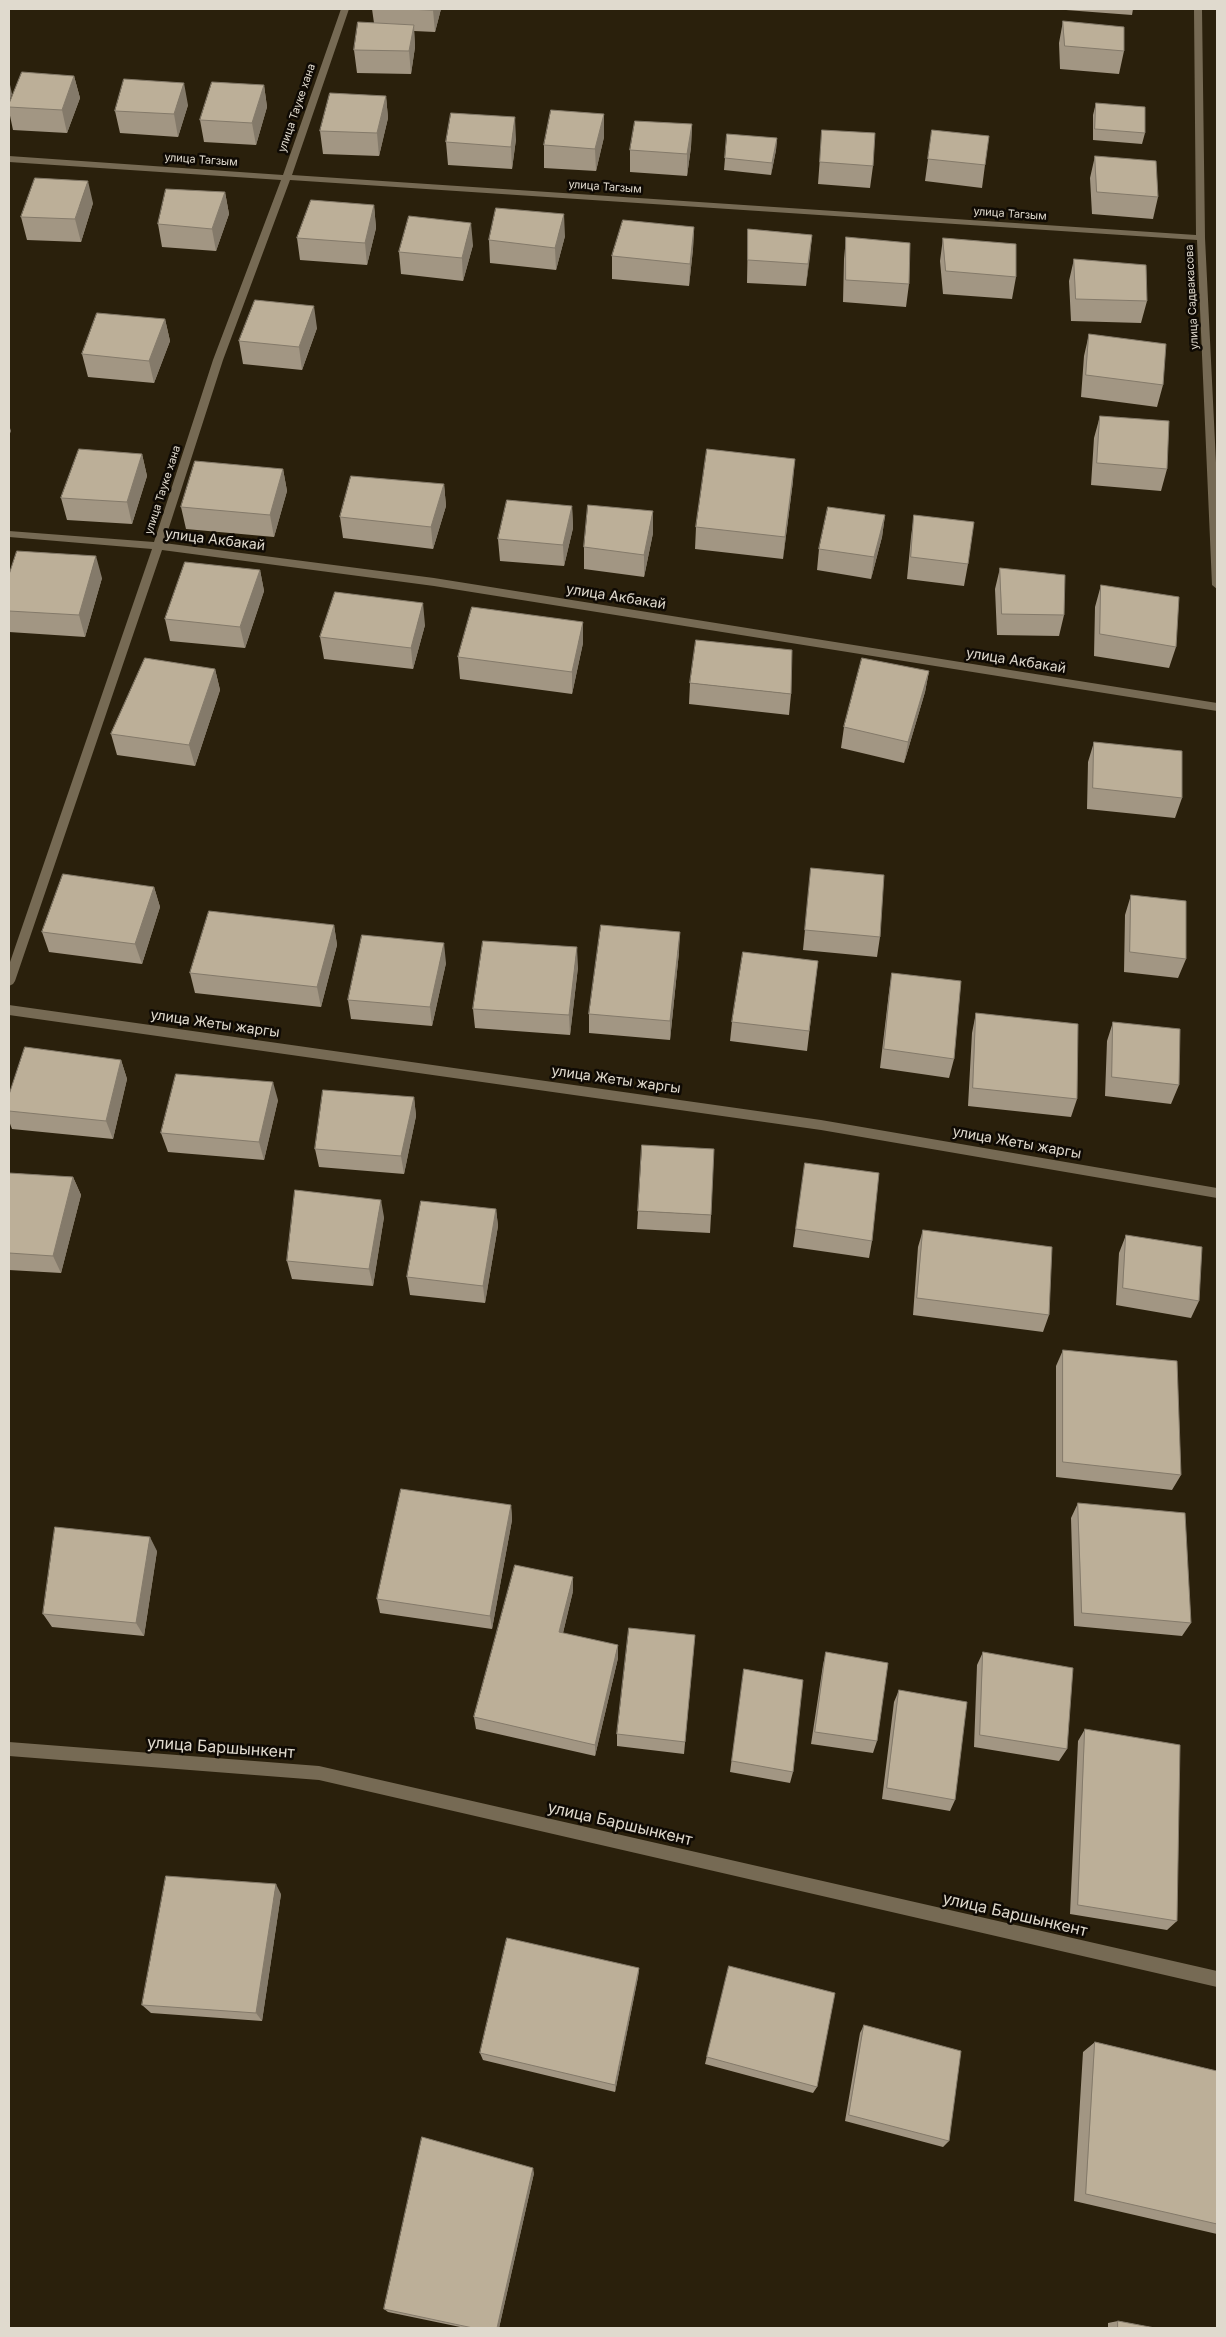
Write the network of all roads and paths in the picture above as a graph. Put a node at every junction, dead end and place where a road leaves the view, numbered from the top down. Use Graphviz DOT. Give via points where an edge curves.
graph roads {
  1 [pos="345,9"];
  2 [pos="1198,9"];
  3 [pos="9,159"];
  4 [pos="287,176"];
  5 [pos="1201,238"];
  6 [pos="9,534"];
  7 [pos="158,546"];
  8 [pos="1217,585"];
  9 [pos="1217,707"];
  10 [pos="9,980"];
  11 [pos="9,1010"];
  12 [pos="1217,1193"];
  13 [pos="9,1750"];
  14 [pos="1217,1979"];
  1 -- 4 [label="street, улица Тауке хана"];
  2 -- 5 [label="street, улица Садвакасова"];
  3 -- 4 [label="street, улица Тагзым"];
  4 -- 5 [label="street, улица Тагзым"];
  4 -- 7 [label="street, улица Тауке хана" via="218,360"];
  5 -- 8 [label="street, улица Садвакасова"];
  6 -- 7 [label="street, улица Акбакай"];
  7 -- 9 [label="street, улица Акбакай" via="434,582"];
  7 -- 10 [label="street, улица Тауке хана"];
  11 -- 12 [label="street, улица Жеты жаргы" via="821,1125"];
  13 -- 14 [label="street, улица Баршынкент" via="319,1773"];
}
